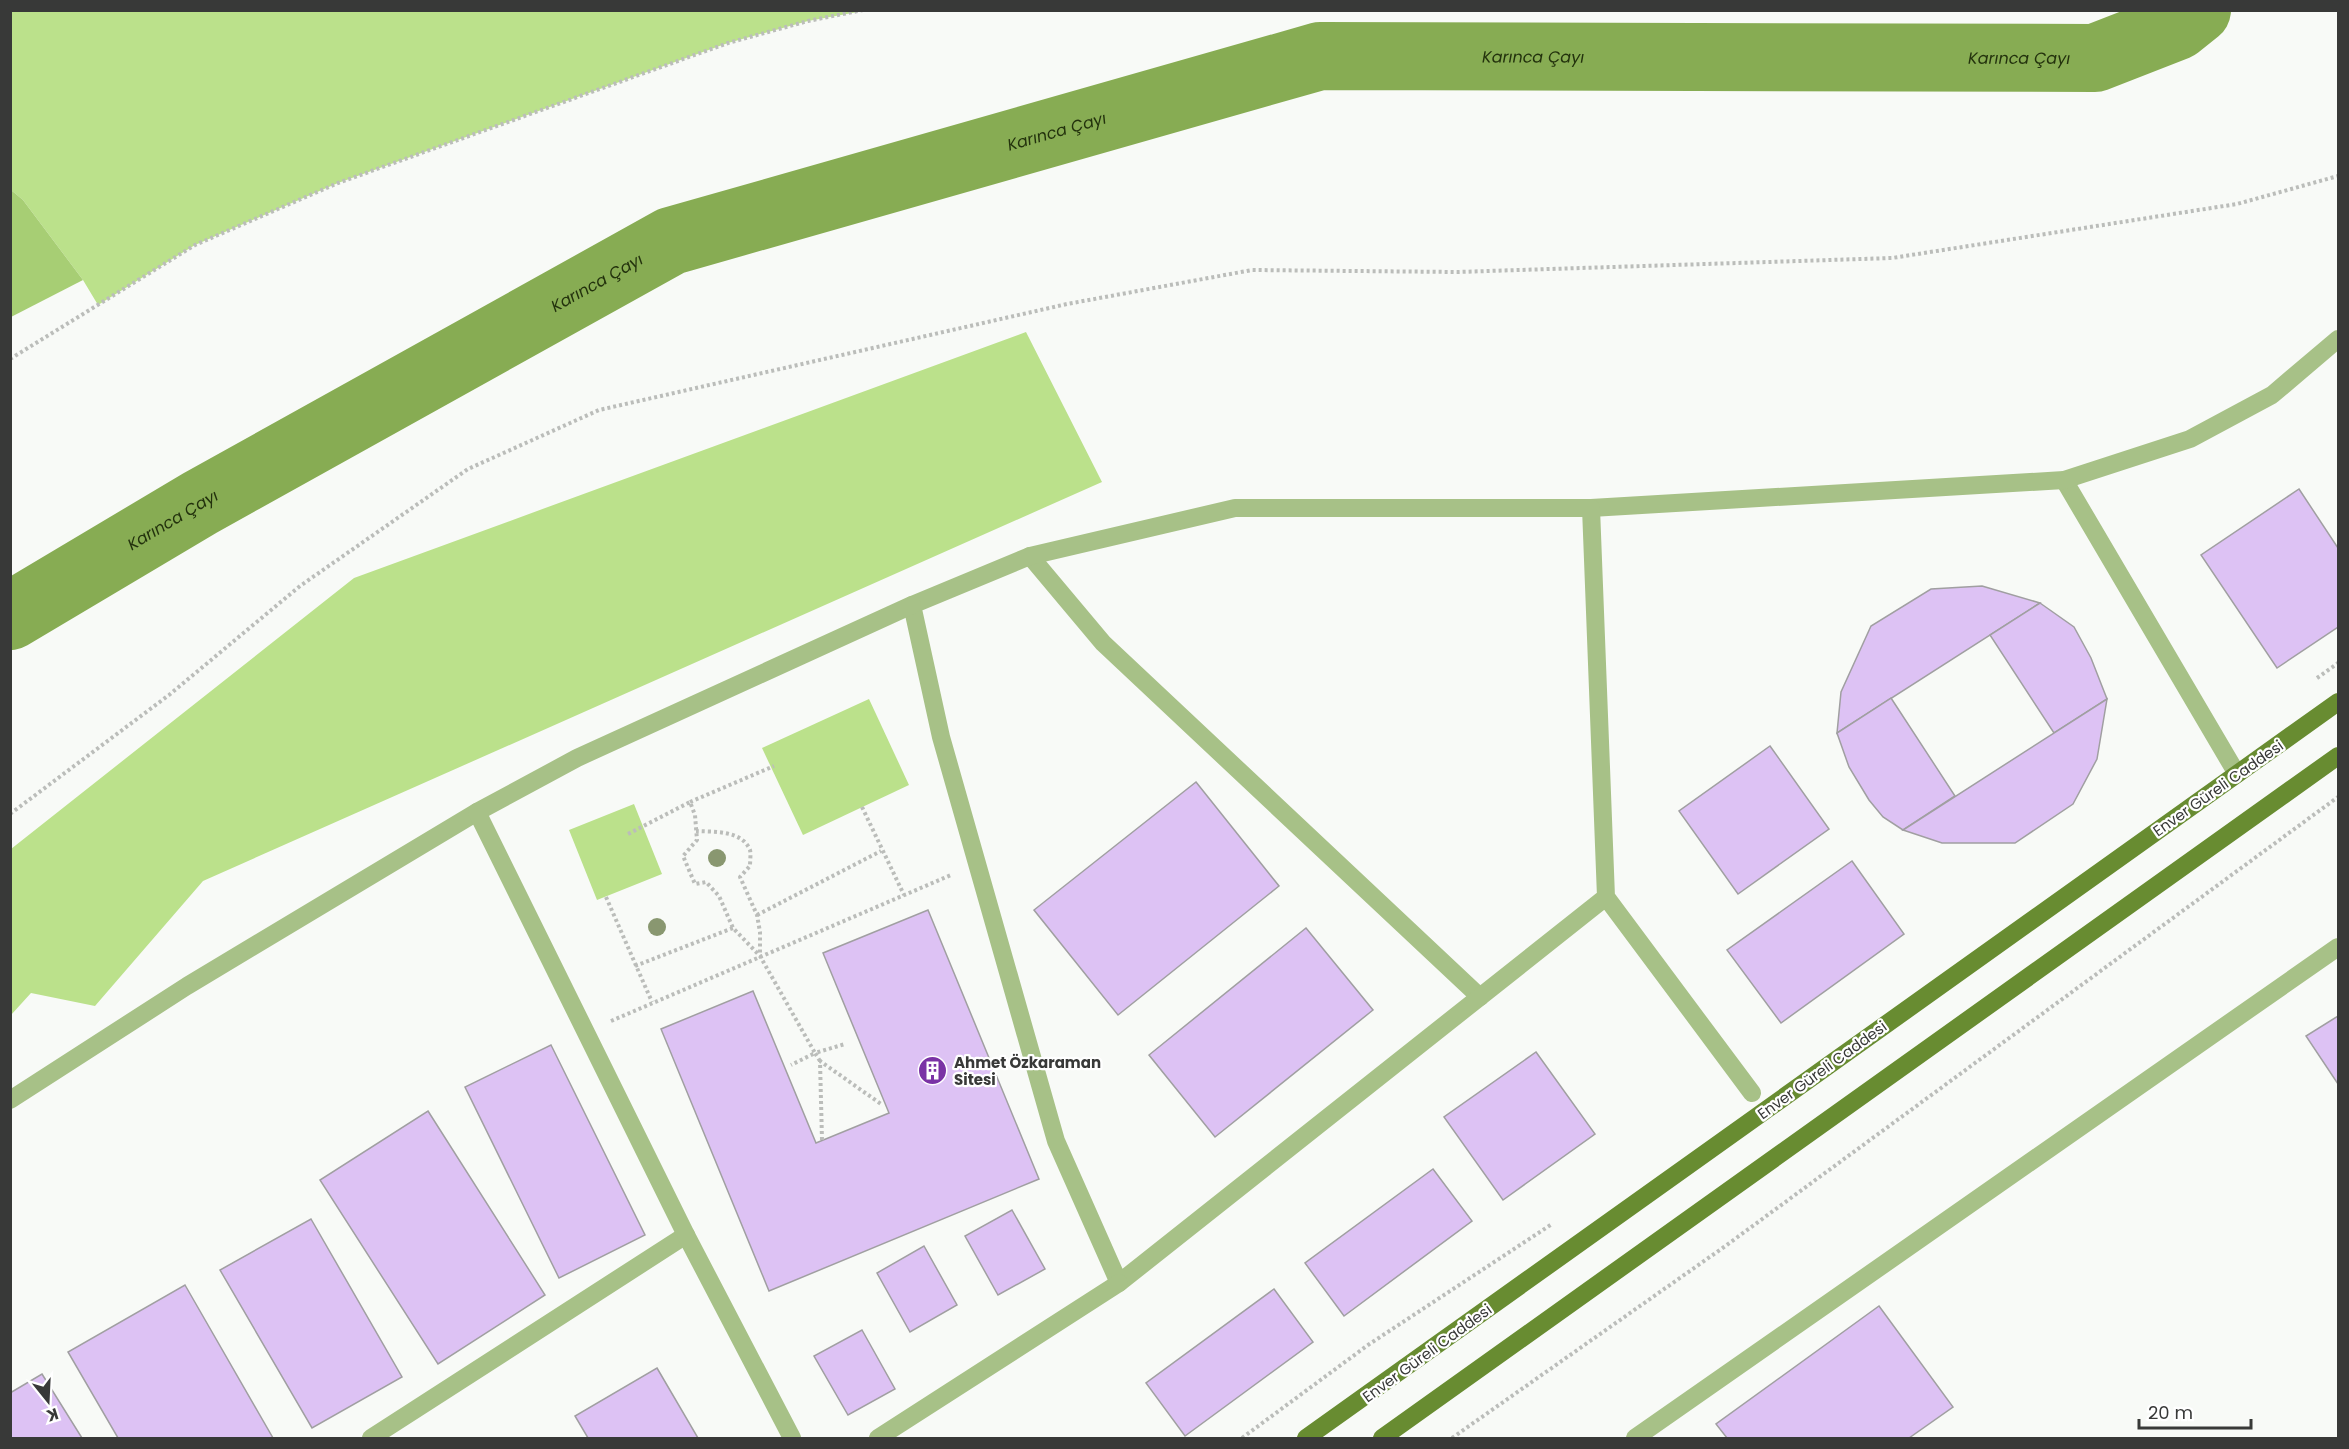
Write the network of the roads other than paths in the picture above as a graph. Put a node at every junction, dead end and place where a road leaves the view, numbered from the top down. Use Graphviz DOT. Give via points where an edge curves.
graph roads {
  1 [pos="2338,339"];
  2 [pos="2064,480"];
  3 [pos="1591,508"];
  4 [pos="1030,556"];
  5 [pos="912,605"];
  6 [pos="2338,702"];
  7 [pos="2338,756"];
  8 [pos="2237,774"];
  9 [pos="477,812"];
  10 [pos="1606,897"];
  11 [pos="2338,947"];
  12 [pos="1480,997"];
  13 [pos="1752,1092"];
  14 [pos="10,1100"];
  15 [pos="686,1235"];
  16 [pos="1119,1283"];
  17 [pos="371,1438"];
  18 [pos="792,1438"];
  19 [pos="878,1438"];
  20 [pos="1306,1438"];
  21 [pos="1382,1438"];
  22 [pos="1635,1438"];
  1 -- 2 [label="street" via="2272,395 2190,439"];
  2 -- 3 [label="street"];
  2 -- 8 [label="street"];
  3 -- 4 [label="street" via="1234,508"];
  3 -- 10 [label="street"];
  4 -- 5 [label="street"];
  4 -- 12 [label="street" via="1103,643"];
  5 -- 9 [label="street" via="577,758"];
  5 -- 16 [label="street" via="941,737 1056,1141"];
  6 -- 8 [label="main road, Enver Güreli Caddesi"];
  7 -- 21 [label="main road"];
  8 -- 20 [label="main road, Enver Güreli Caddesi"];
  9 -- 14 [label="street" via="187,986"];
  9 -- 15 [label="street"];
  10 -- 12 [label="street"];
  10 -- 13 [label="street"];
  11 -- 22 [label="street"];
  12 -- 16 [label="street"];
  15 -- 17 [label="street"];
  15 -- 18 [label="street"];
  16 -- 19 [label="street"];
}
